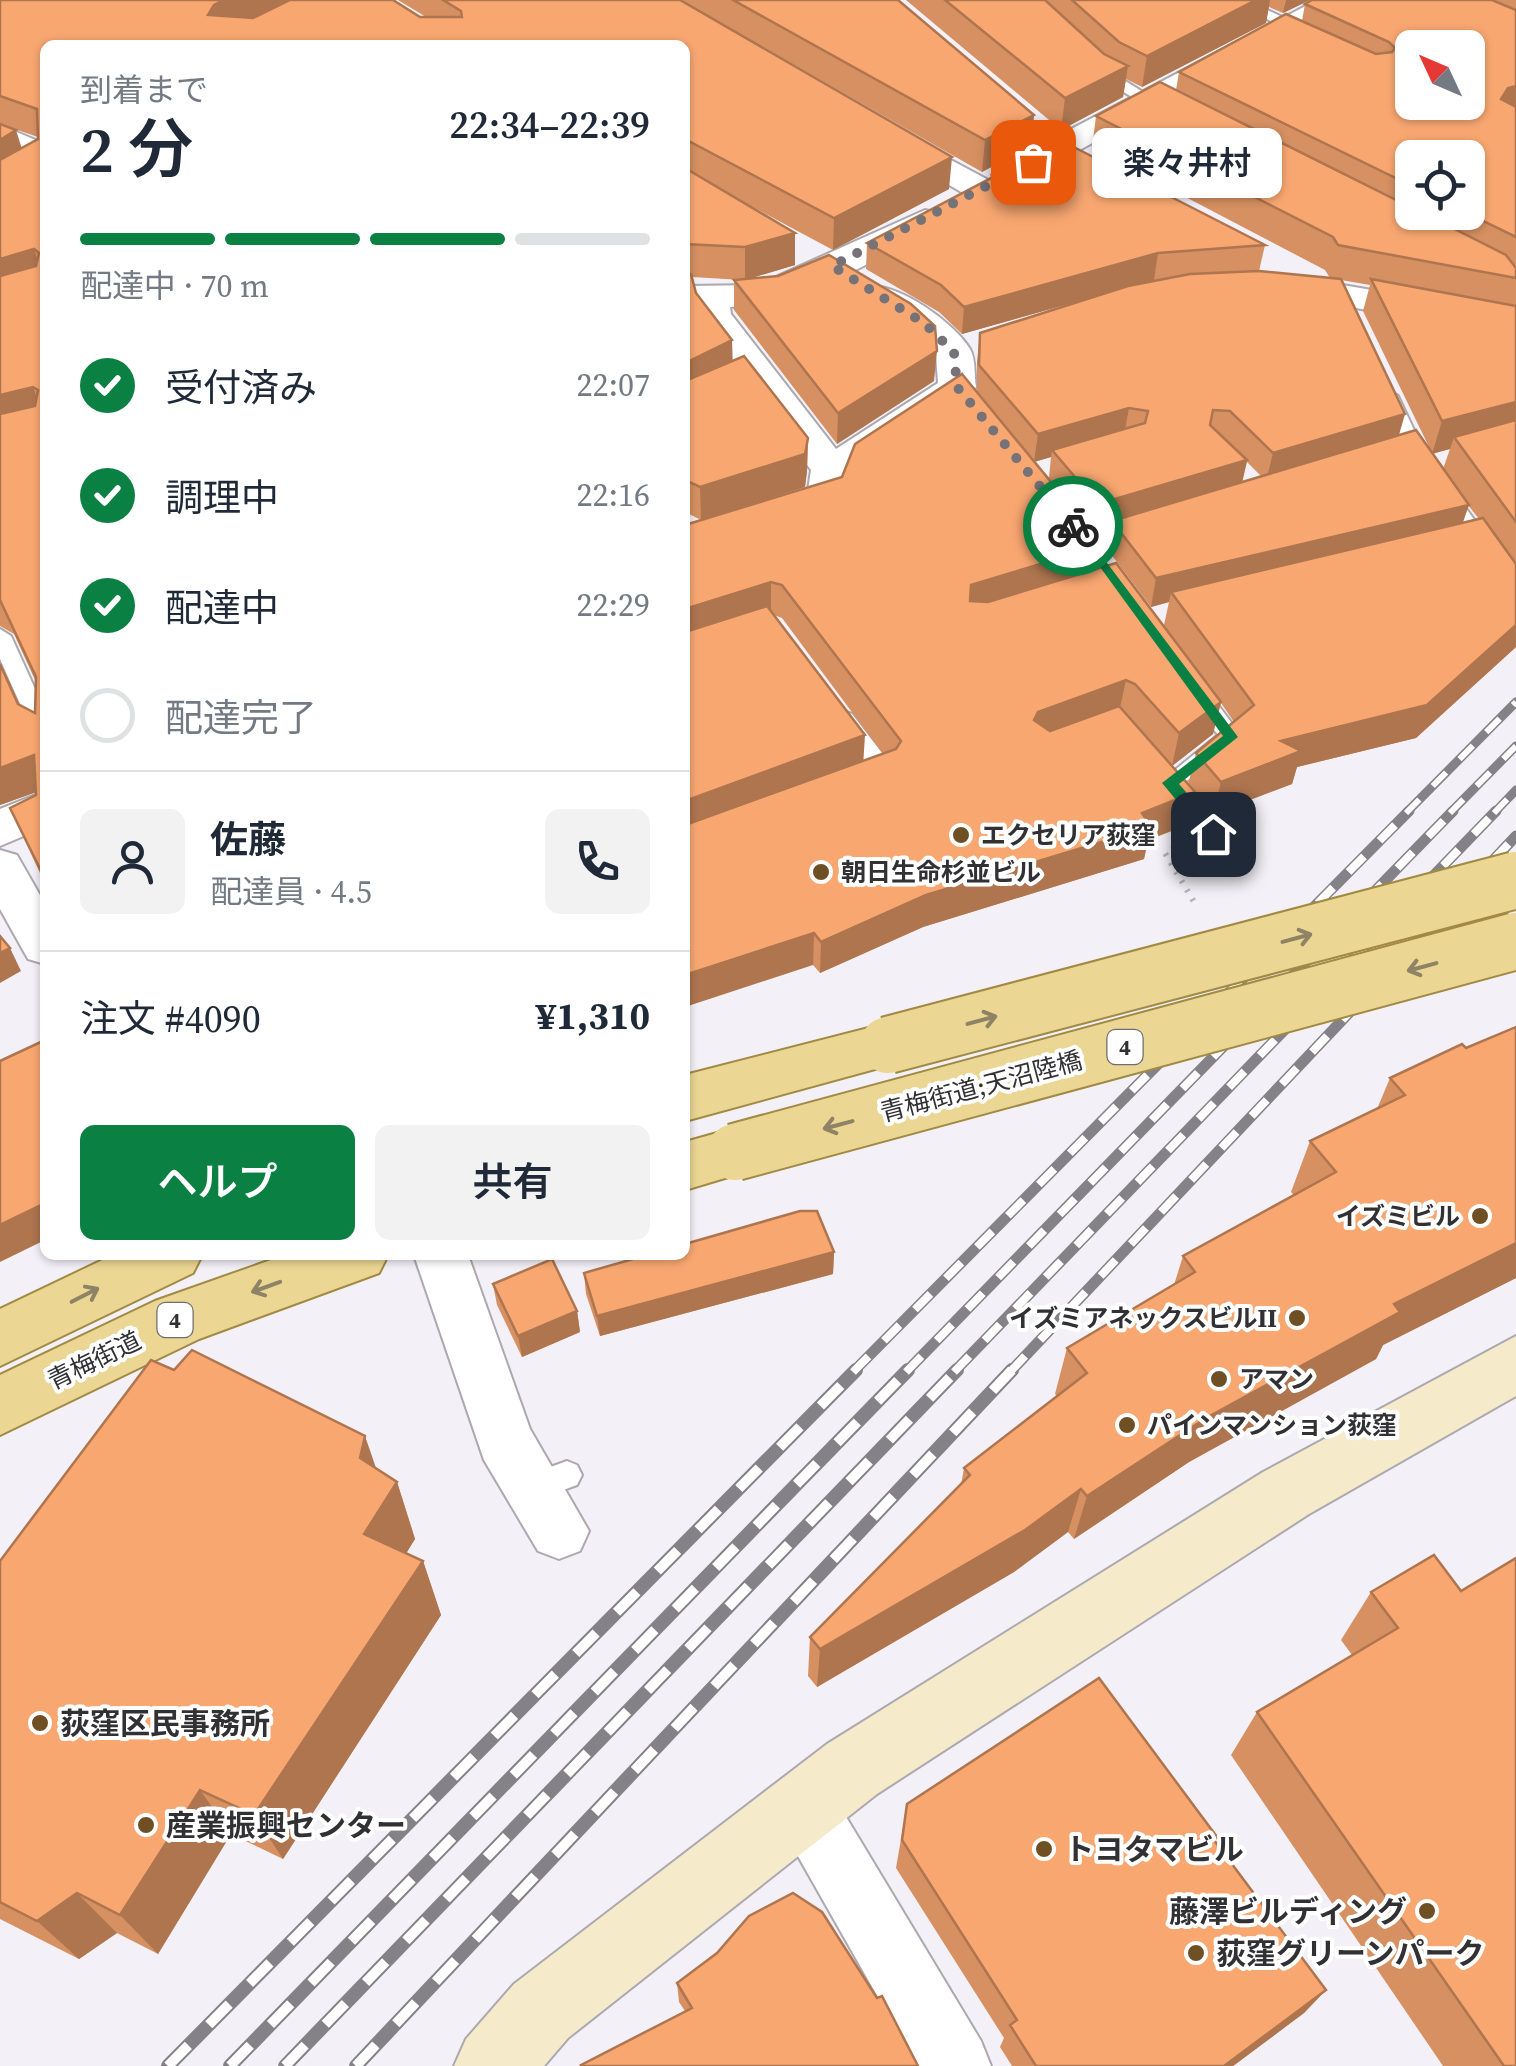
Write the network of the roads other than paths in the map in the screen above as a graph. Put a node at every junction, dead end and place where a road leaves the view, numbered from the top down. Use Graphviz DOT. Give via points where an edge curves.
graph roads {
  1 [pos="1233,0"];
  2 [pos="1339,0"];
  3 [pos="1286,33"];
  4 [pos="1078,53"];
  5 [pos="1144,100"];
  6 [pos="1177,116"];
  7 [pos="866,124"];
  8 [pos="1029,124"];
  9 [pos="0,135"];
  10 [pos="1058,148"];
  11 [pos="40,156"];
  12 [pos="1092,166"];
  13 [pos="982,190"];
  14 [pos="799,247"];
  15 [pos="1275,262"];
  16 [pos="832,266"];
  17 [pos="1247,285"];
  18 [pos="698,293"];
  19 [pos="1346,304"];
  20 [pos="1516,326"];
  21 [pos="992,341"];
  22 [pos="960,380"];
  23 [pos="1382,380"];
  24 [pos="830,469"];
  25 [pos="690,534"];
  26 [pos="1516,592"];
  27 [pos="0,636"];
  28 [pos="1186,679"];
  29 [pos="828,698"];
  30 [pos="40,724"];
  31 [pos="848,786"];
  32 [pos="40,809"];
  33 [pos="0,829"];
  34 [pos="1213,834"];
  35 [pos="0,867"];
  36 [pos="1516,880"];
  37 [pos="40,937"];
  38 [pos="1516,941"];
  39 [pos="690,1097"];
  40 [pos="710,1159"];
  41 [pos="162,1260"];
  42 [pos="344,1260"];
  43 [pos="443,1260"];
  44 [pos="0,1338"];
  45 [pos="1516,1364"];
  46 [pos="0,1406"];
  47 [pos="553,1498"];
  48 [pos="802,1804"];
  49 [pos="493,2066"];
  50 [pos="956,2066"];
  1 -- 3 [label="lane"];
  2 -- 3 [label="street"];
  3 -- 5 [label="street"];
  4 -- 5 [label="lane"];
  5 -- 6 [label="lane"];
  5 -- 10 [label="street"];
  7 -- 13 [label="street"];
  8 -- 10 [label="street"];
  9 -- 11 [label="street"];
  10 -- 12 [label="street"];
  10 -- 13 [label="street"];
  13 -- 16 [label="street"];
  14 -- 16 [label="street"];
  15 -- 19 [label="street"];
  16 -- 18 [label="street" via="763,295"];
  16 -- 22 [label="street" via="924,323"];
  17 -- 19 [label="street"];
  18 -- 24 [label="street" via="745,377"];
  19 -- 20 [label="street"];
  21 -- 22 [label="street"];
  22 -- 24 [label="street"];
  23 -- 26 [label="lane" via="1469,541"];
  24 -- 25 [label="street" via="826,497"];
  27 -- 30 [label="lane"];
  28 -- 34 [label="lane" via="1231,737 1163,775"];
  29 -- 31 [label="lane" via="884,772"];
  32 -- 33 [label="street"];
  35 -- 37 [label="street"];
  39 -- 36 [label="main road, one-way, bridge"];
  38 -- 40 [label="main road, 青梅街道;天沼陸橋 / 4, one-way, bridge"];
  44 -- 41 [label="main road, one-way"];
  42 -- 46 [label="main road, 青梅街道 / 4, one-way" via="177,1320"];
  43 -- 47 [label="street" via="506,1441"];
  45 -- 48 [label="street" via="1286,1493"];
  48 -- 49 [label="street" via="541,2011"];
  48 -- 50 [label="street"];
}
